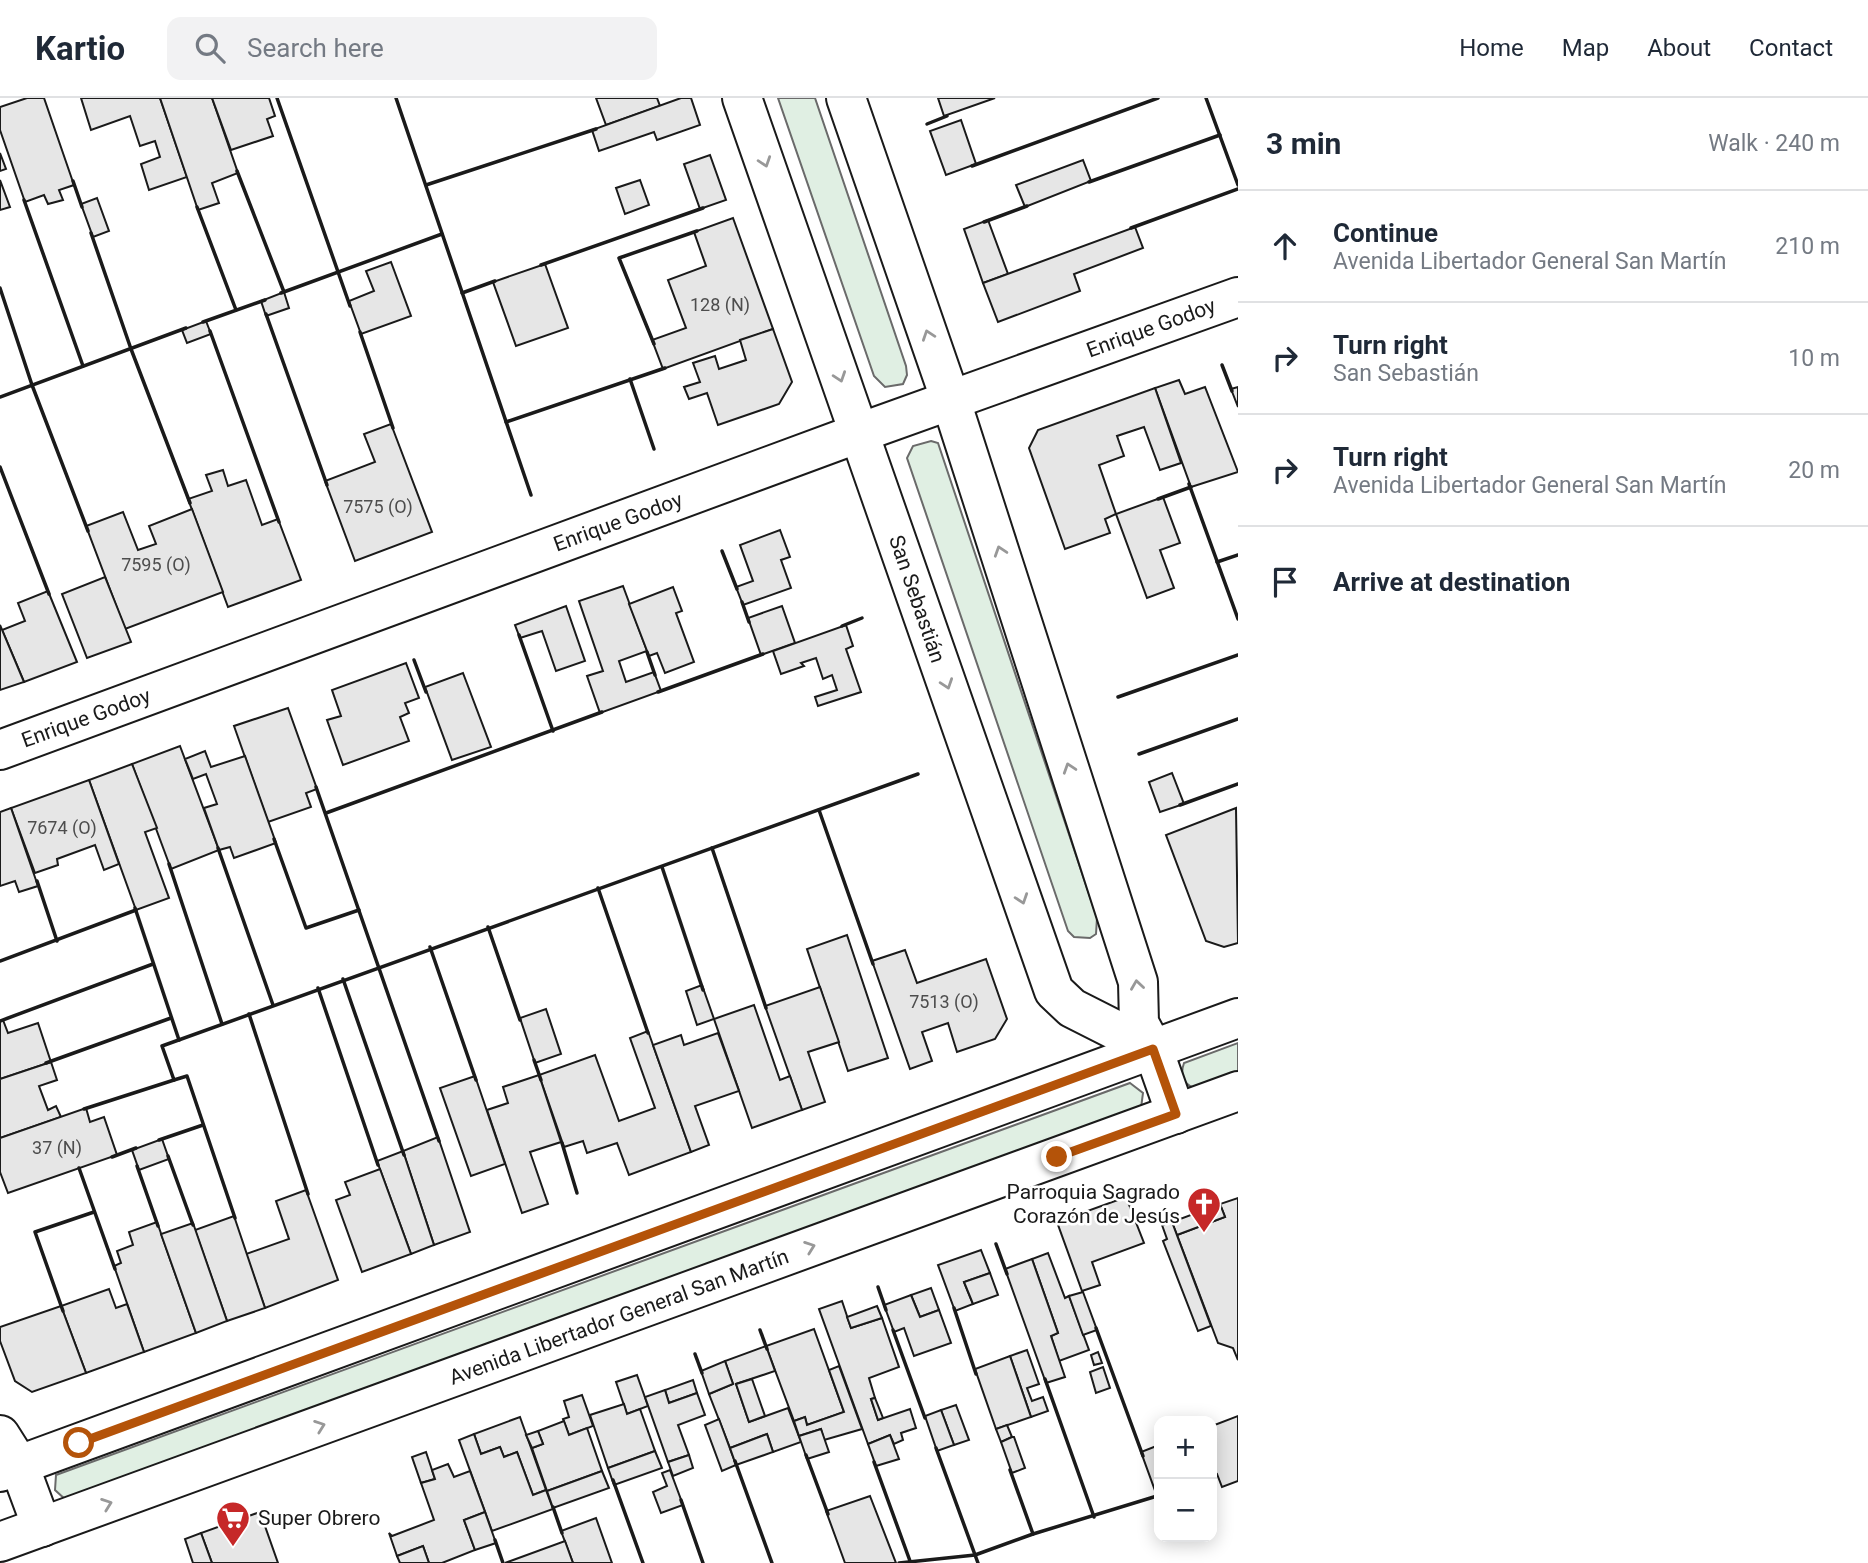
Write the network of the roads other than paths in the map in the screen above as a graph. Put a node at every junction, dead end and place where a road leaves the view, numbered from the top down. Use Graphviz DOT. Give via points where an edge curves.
graph roads {
  1 [pos="742,98"];
  2 [pos="846,98"];
  3 [pos="1238,297"];
  4 [pos="951,401"];
  5 [pos="859,433"];
  6 [pos="0,750"];
  7 [pos="1238,1018"];
  8 [pos="1153,1049"];
  9 [pos="1238,1091"];
  10 [pos="1176,1114"];
  11 [pos="6,1457"];
  12 [pos="42,1527"];
  13 [pos="0,1542"];
  1 -- 5 [label="street, San Sebastián, one-way"];
  4 -- 2 [label="street, one-way"];
  3 -- 4 [label="street, Enrique Godoy"];
  4 -- 5 [label="street, Enrique Godoy"];
  8 -- 4 [label="street, one-way" via="1139,1023 1138,982"];
  5 -- 6 [label="street, Enrique Godoy"];
  5 -- 8 [label="street, San Sebastián, one-way" via="1054,991 1072,1008"];
  7 -- 8 [label="street"];
  8 -- 10 [label="street"];
  8 -- 11 [label="street"];
  9 -- 10 [label="street, Avenida Libertador General San Martín"];
  12 -- 10 [label="street, Avenida Libertador General San Martín, one-way"];
  11 -- 12 [label="street"];
  12 -- 13 [label="street, Avenida Libertador General San Martín"];
}
